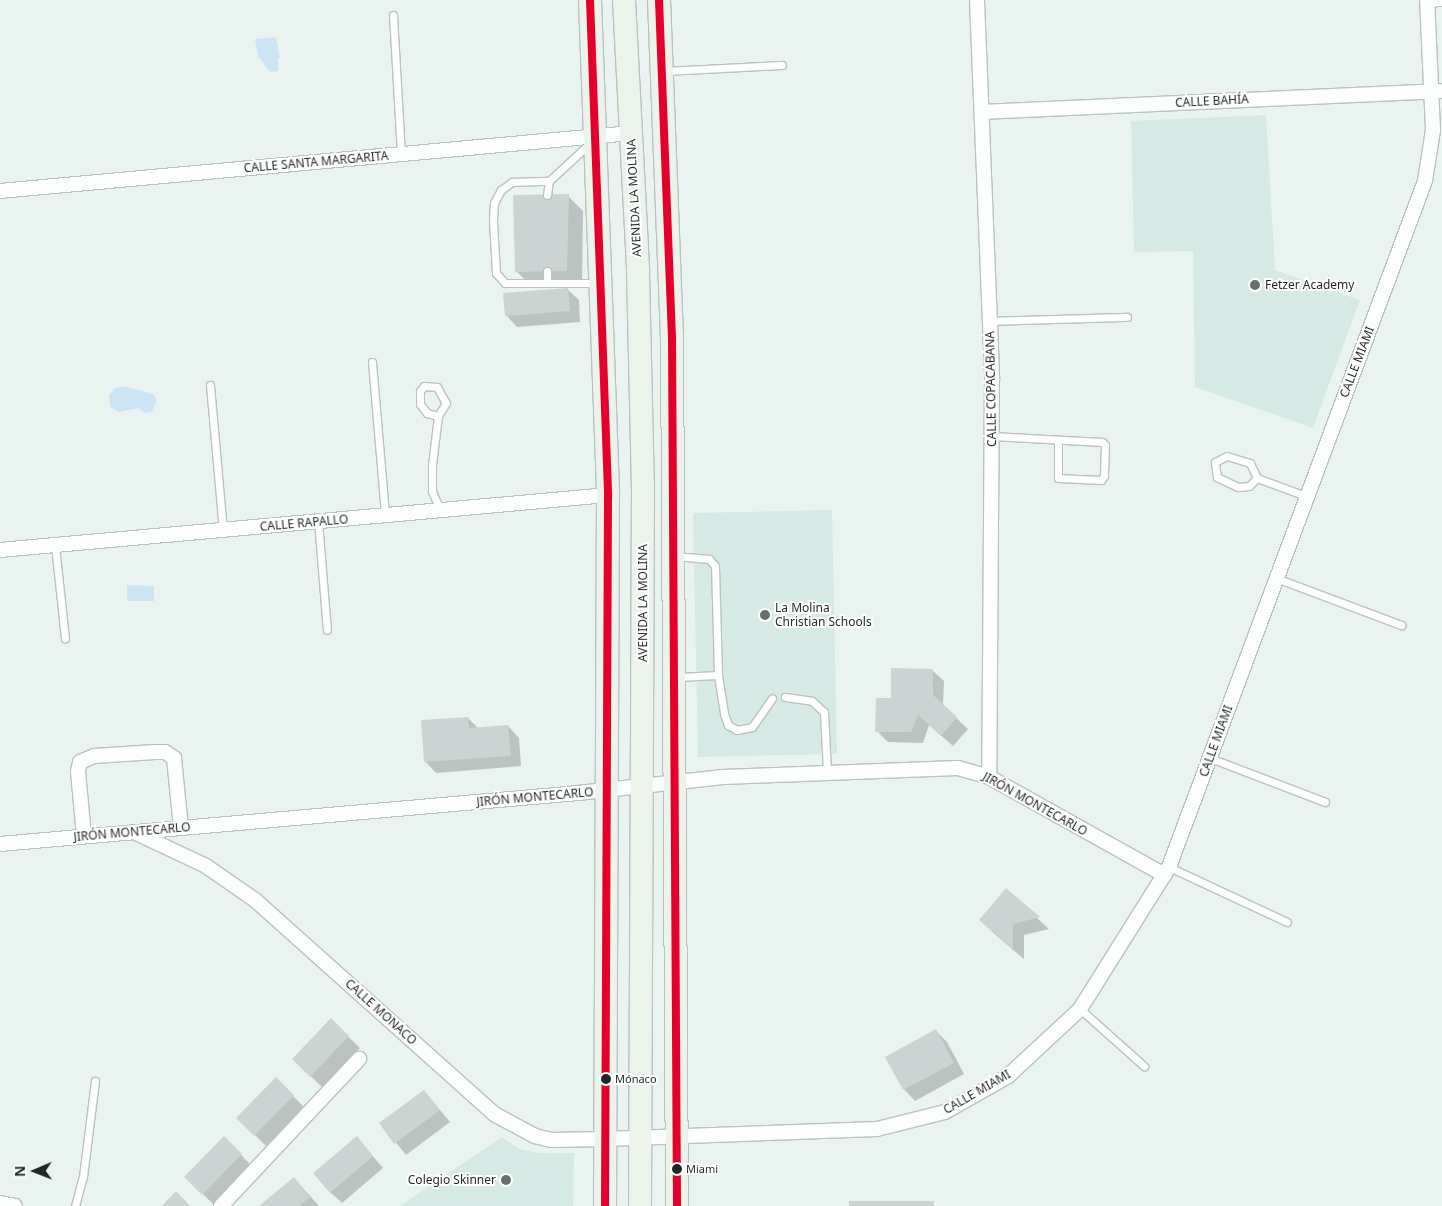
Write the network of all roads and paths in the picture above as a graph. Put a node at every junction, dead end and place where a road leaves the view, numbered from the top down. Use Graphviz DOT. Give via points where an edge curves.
graph roads {
  1 [pos="590,0"];
  2 [pos="624,0"];
  3 [pos="658,0"];
  4 [pos="977,0"];
  5 [pos="1428,2"];
  6 [pos="1442,2"];
  7 [pos="393,15"];
  8 [pos="782,65"];
  9 [pos="662,72"];
  10 [pos="1437,91"];
  11 [pos="982,112"];
  12 [pos="631,133"];
  13 [pos="597,136"];
  14 [pos="401,155"];
  15 [pos="549,181"];
  16 [pos="0,190"];
  17 [pos="547,194"];
  18 [pos="547,271"];
  19 [pos="547,283"];
  20 [pos="602,283"];
  21 [pos="1126,317"];
  22 [pos="990,321"];
  23 [pos="372,362"];
  24 [pos="210,385"];
  25 [pos="438,416"];
  26 [pos="992,436"];
  27 [pos="1058,441"];
  28 [pos="1257,478"];
  29 [pos="608,495"];
  30 [pos="1306,496"];
  31 [pos="440,510"];
  32 [pos="385,515"];
  33 [pos="318,521"];
  34 [pos="223,530"];
  35 [pos="55,545"];
  36 [pos="0,550"];
  37 [pos="674,556"];
  38 [pos="1276,578"];
  39 [pos="1401,625"];
  40 [pos="327,630"];
  41 [pos="64,638"];
  42 [pos="718,675"];
  43 [pos="676,677"];
  44 [pos="785,697"];
  45 [pos="772,698"];
  46 [pos="1210,758"];
  47 [pos="827,772"];
  48 [pos="989,778"];
  49 [pos="676,783"];
  50 [pos="643,787"];
  51 [pos="608,790"];
  52 [pos="1325,802"];
  53 [pos="181,828"];
  54 [pos="136,832"];
  55 [pos="84,836"];
  56 [pos="0,844"];
  57 [pos="1167,871"];
  58 [pos="1287,922"];
  59 [pos="1080,1009"];
  60 [pos="359,1059"];
  61 [pos="1144,1066"];
  62 [pos="96,1081"];
  63 [pos="677,1136"];
  64 [pos="640,1137"];
  65 [pos="605,1139"];
  66 [pos="0,1203"];
  67 [pos="15,1206"];
  68 [pos="75,1206"];
  69 [pos="221,1206"];
  70 [pos="605,1206"];
  71 [pos="640,1206"];
  72 [pos="676,1206"];
  1 -- 13 [label="main road"];
  2 -- 12 [label="main road, AVENIDA LA MOLINA"];
  3 -- 9 [label="main road"];
  4 -- 11 [label="street, CALLE COPACABANA"];
  5 -- 6 [label="lane"];
  5 -- 10 [label="street, CALLE MIAMI"];
  7 -- 14 [label="lane"];
  8 -- 9 [label="lane"];
  9 -- 37 [label="main road" via="672,337"];
  10 -- 11 [label="street, CALLE BAHÍA"];
  10 -- 30 [label="street, CALLE MIAMI" via="1432,149 1425,181"];
  11 -- 22 [label="street, CALLE COPACABANA"];
  12 -- 13 [label="street, CALLE SANTA MARGARITA"];
  12 -- 50 [label="main road, AVENIDA LA MOLINA" via="643,487"];
  13 -- 14 [label="street, CALLE SANTA MARGARITA"];
  13 -- 15 [label="lane"];
  13 -- 20 [label="main road"];
  14 -- 16 [label="street, CALLE SANTA MARGARITA"];
  15 -- 17 [label="lane"];
  15 -- 19 [label="lane" via="512,182 501,190 494,204 493,221 496,273 505,282"];
  18 -- 19 [label="lane"];
  19 -- 20 [label="lane"];
  20 -- 29 [label="main road"];
  21 -- 22 [label="lane"];
  22 -- 26 [label="street, CALLE COPACABANA"];
  23 -- 32 [label="lane"];
  24 -- 34 [label="lane"];
  25 -- 25 [label="lane" via="446,403 437,387 424,386 420,391 420,404 427,412"];
  25 -- 31 [label="lane" via="432,491"];
  26 -- 27 [label="lane"];
  26 -- 48 [label="street, CALLE COPACABANA"];
  27 -- 27 [label="lane" via="1102,442 1105,446 1104,476 1101,480 1058,478"];
  28 -- 28 [label="lane" via="1250,463 1227,456 1214,462 1217,477 1238,487 1248,486"];
  28 -- 30 [label="lane"];
  29 -- 31 [label="street, CALLE RAPALLO"];
  29 -- 51 [label="main road"];
  30 -- 38 [label="street, CALLE MIAMI"];
  31 -- 32 [label="street, CALLE RAPALLO"];
  32 -- 33 [label="street, CALLE RAPALLO"];
  33 -- 34 [label="street, CALLE RAPALLO"];
  33 -- 40 [label="lane"];
  34 -- 35 [label="street, CALLE RAPALLO"];
  35 -- 36 [label="street, CALLE RAPALLO"];
  35 -- 41 [label="lane"];
  37 -- 42 [label="lane" via="709,559 715,566"];
  37 -- 43 [label="main road"];
  38 -- 39 [label="lane"];
  38 -- 46 [label="street, CALLE MIAMI"];
  42 -- 43 [label="lane"];
  42 -- 45 [label="lane" via="724,714 728,725 737,730 752,726"];
  43 -- 49 [label="main road"];
  44 -- 47 [label="lane" via="812,701 824,712"];
  46 -- 52 [label="lane"];
  46 -- 57 [label="street, CALLE MIAMI"];
  47 -- 48 [label="street, JIRÓN MONTECARLO" via="958,768"];
  47 -- 49 [label="street, JIRÓN MONTECARLO" via="723,777"];
  48 -- 57 [label="street, JIRÓN MONTECARLO"];
  49 -- 50 [label="street, JIRÓN MONTECARLO"];
  49 -- 63 [label="main road"];
  50 -- 51 [label="street, JIRÓN MONTECARLO"];
  50 -- 64 [label="main road, AVENIDA LA MOLINA"];
  51 -- 53 [label="street, JIRÓN MONTECARLO"];
  51 -- 65 [label="main road"];
  53 -- 54 [label="street, JIRÓN MONTECARLO"];
  53 -- 55 [label="street" via="174,758 165,752 94,756 80,762 78,771"];
  54 -- 55 [label="street, JIRÓN MONTECARLO"];
  54 -- 65 [label="street, CALLE MONACO" via="206,866 255,900 506,1123 550,1140"];
  55 -- 56 [label="street, JIRÓN MONTECARLO"];
  57 -- 58 [label="lane"];
  57 -- 59 [label="street, CALLE MIAMI"];
  59 -- 61 [label="lane"];
  59 -- 63 [label="street, CALLE MIAMI" via="1008,1076 945,1112 877,1129"];
  60 -- 69 [label="street"];
  62 -- 68 [label="lane" via="83,1177"];
  63 -- 64 [label="street, CALLE MIAMI"];
  63 -- 72 [label="main road"];
  64 -- 65 [label="street, CALLE MONACO"];
  64 -- 71 [label="main road, AVENIDA LA MOLINA"];
  65 -- 70 [label="main road"];
  66 -- 67 [label="street"];
}
